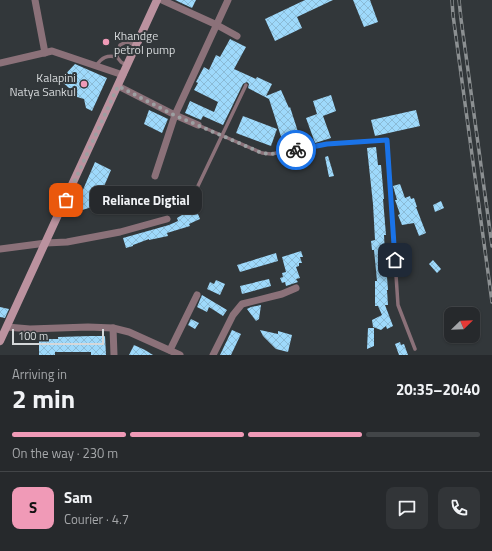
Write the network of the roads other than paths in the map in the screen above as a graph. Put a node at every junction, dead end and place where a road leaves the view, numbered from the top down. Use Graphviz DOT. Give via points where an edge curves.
graph roads {
  1 [pos="35,0"];
  2 [pos="158,0"];
  3 [pos="162,0"];
  4 [pos="228,0"];
  5 [pos="217,25"];
  6 [pos="237,36"];
  7 [pos="137,45"];
  8 [pos="45,52"];
  9 [pos="117,58"];
  10 [pos="0,64"];
  11 [pos="96,66"];
  12 [pos="127,66"];
  13 [pos="123,75"];
  14 [pos="246,84"];
  15 [pos="118,86"];
  16 [pos="174,115"];
  17 [pos="198,125"];
  18 [pos="222,136"];
  19 [pos="155,176"];
  20 [pos="197,188"];
  21 [pos="167,219"];
  22 [pos="46,243"];
  23 [pos="0,249"];
  24 [pos="296,288"];
  25 [pos="196,295"];
  26 [pos="7,327"];
  27 [pos="113,328"];
  28 [pos="0,341"];
  29 [pos="414,349"];
  30 [pos="170,350"];
  31 [pos="114,355"];
  32 [pos="180,355"];
  33 [pos="212,355"];
  1 -- 8 [label="street"];
  2 -- 7 [label="main road"];
  3 -- 5 [label="street"];
  4 -- 5 [label="street"];
  5 -- 6 [label="street"];
  5 -- 16 [label="street"];
  7 -- 9 [label="lane" via="122,43"];
  7 -- 12 [label="main road"];
  8 -- 10 [label="street"];
  8 -- 11 [label="street" via="52,51"];
  9 -- 11 [label="lane" via="104,57"];
  9 -- 12 [label="lane"];
  11 -- 13 [label="street"];
  12 -- 13 [label="main road"];
  13 -- 15 [label="main road"];
  14 -- 18 [label="lane"];
  15 -- 16 [label="street"];
  15 -- 22 [label="main road"];
  16 -- 17 [label="street"];
  16 -- 19 [label="street"];
  17 -- 18 [label="lane"];
  18 -- 20 [label="lane"];
  18 -- 29 [label="lane" via="262,153 271,154 327,144 387,140 398,305"];
  21 -- 22 [label="street" via="120,232 67,242"];
  22 -- 23 [label="street"];
  22 -- 26 [label="main road"];
  24 -- 33 [label="street" via="242,304 233,314"];
  25 -- 30 [label="street"];
  26 -- 27 [label="street"];
  26 -- 28 [label="main road"];
  27 -- 30 [label="street" via="129,332"];
  27 -- 31 [label="street"];
  30 -- 32 [label="street"];
}
